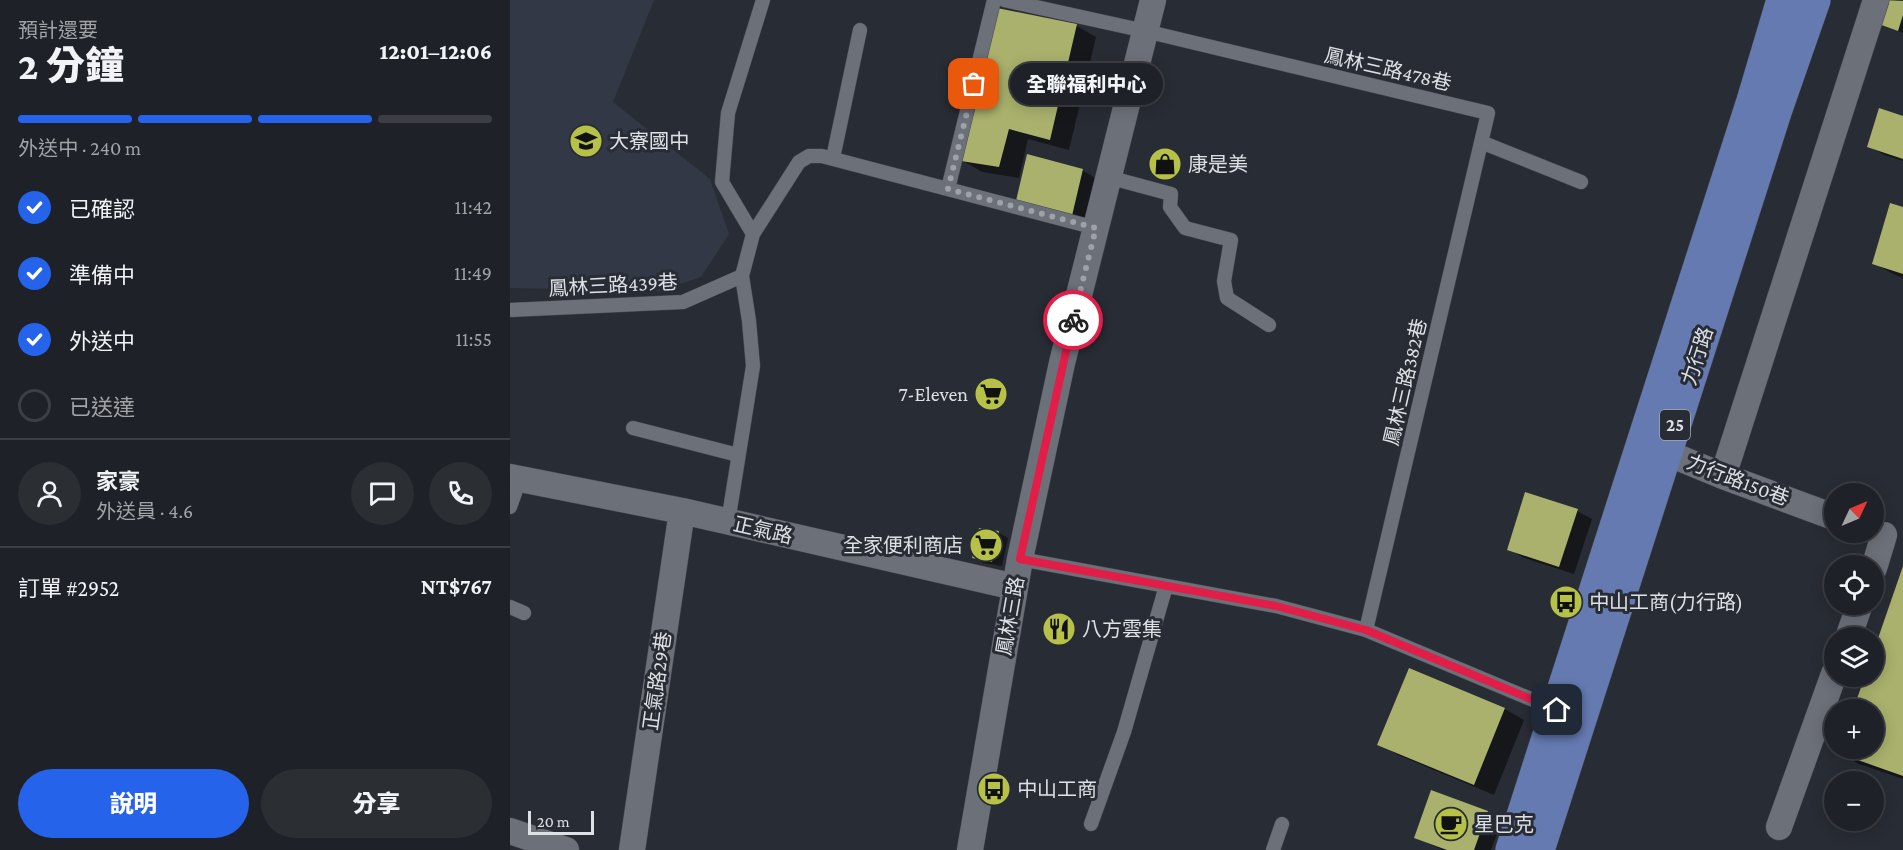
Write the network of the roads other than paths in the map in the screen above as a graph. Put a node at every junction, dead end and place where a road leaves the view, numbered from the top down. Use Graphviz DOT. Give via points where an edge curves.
graph roads {
  1 [pos="763,0"];
  2 [pos="994,0"];
  3 [pos="1004,0"];
  4 [pos="1153,0"];
  5 [pos="1783,0"];
  6 [pos="1814,0"];
  7 [pos="1876,0"];
  8 [pos="860,30"];
  9 [pos="1145,31"];
  10 [pos="1481,142"];
  11 [pos="833,158"];
  12 [pos="1108,177"];
  13 [pos="1581,182"];
  14 [pos="948,189"];
  15 [pos="1096,228"];
  16 [pos="753,234"];
  17 [pos="742,276"];
  18 [pos="510,310"];
  19 [pos="1269,325"];
  20 [pos="633,428"];
  21 [pos="1654,447"];
  22 [pos="738,455"];
  23 [pos="1723,476"];
  24 [pos="515,478"];
  25 [pos="510,507"];
  26 [pos="682,511"];
  27 [pos="1824,512"];
  28 [pos="728,522"];
  29 [pos="1887,536"];
  30 [pos="1879,555"];
  31 [pos="1020,559"];
  32 [pos="1166,586"];
  33 [pos="1015,587"];
  34 [pos="510,608"];
  35 [pos="524,612"];
  36 [pos="1366,630"];
  37 [pos="1829,687"];
  38 [pos="1557,710"];
  39 [pos="1091,824"];
  40 [pos="1282,824"];
  41 [pos="1779,827"];
  42 [pos="510,831"];
  43 [pos="566,850"];
  44 [pos="632,850"];
  45 [pos="970,850"];
  46 [pos="1273,850"];
  47 [pos="1512,850"];
  48 [pos="1538,850"];
  1 -- 16 [label="lane" via="728,113 722,182"];
  2 -- 14 [label="lane"];
  3 -- 9 [label="lane"];
  4 -- 9 [label="street, 鳳林三路"];
  5 -- 21 [label="main road, 力行路 / 25"];
  6 -- 21 [label="main road, 力行路 / 25"];
  7 -- 23 [label="street"];
  8 -- 11 [label="lane"];
  9 -- 10 [label="lane, 鳳林三路478巷" via="1488,113"];
  9 -- 12 [label="street, 鳳林三路"];
  10 -- 13 [label="lane"];
  10 -- 36 [label="lane, 鳳林三路382巷"];
  11 -- 14 [label="lane"];
  11 -- 16 [label="lane" via="810,156 799,162"];
  12 -- 15 [label="street, 鳳林三路"];
  12 -- 19 [label="lane" via="1171,195 1170,207 1185,228 1231,240 1224,281 1227,298"];
  14 -- 15 [label="lane"];
  15 -- 31 [label="street, 鳳林三路"];
  16 -- 17 [label="lane"];
  17 -- 18 [label="lane, 鳳林三路439巷" via="683,302"];
  17 -- 22 [label="lane" via="753,366"];
  20 -- 22 [label="lane"];
  21 -- 23 [label="street, 力行路150巷"];
  21 -- 38 [label="main road, 力行路 / 25"];
  21 -- 48 [label="main road, 力行路 / 25"];
  22 -- 28 [label="lane"];
  23 -- 27 [label="street, 力行路150巷"];
  24 -- 25 [label="lane"];
  24 -- 26 [label="street, 正氣路"];
  26 -- 28 [label="street, 正氣路"];
  26 -- 44 [label="street, 正氣路29巷"];
  28 -- 33 [label="street, 正氣路"];
  29 -- 30 [label="street"];
  31 -- 32 [label="lane"];
  31 -- 33 [label="street, 鳳林三路"];
  32 -- 36 [label="lane" via="1276,606"];
  32 -- 39 [label="lane" via="1124,732"];
  33 -- 45 [label="street, 鳳林三路"];
  34 -- 35 [label="lane"];
  36 -- 38 [label="lane"];
  37 -- 41 [label="street"];
  38 -- 47 [label="main road, 力行路 / 25"];
  40 -- 46 [label="lane"];
  42 -- 43 [label="street"];
}
